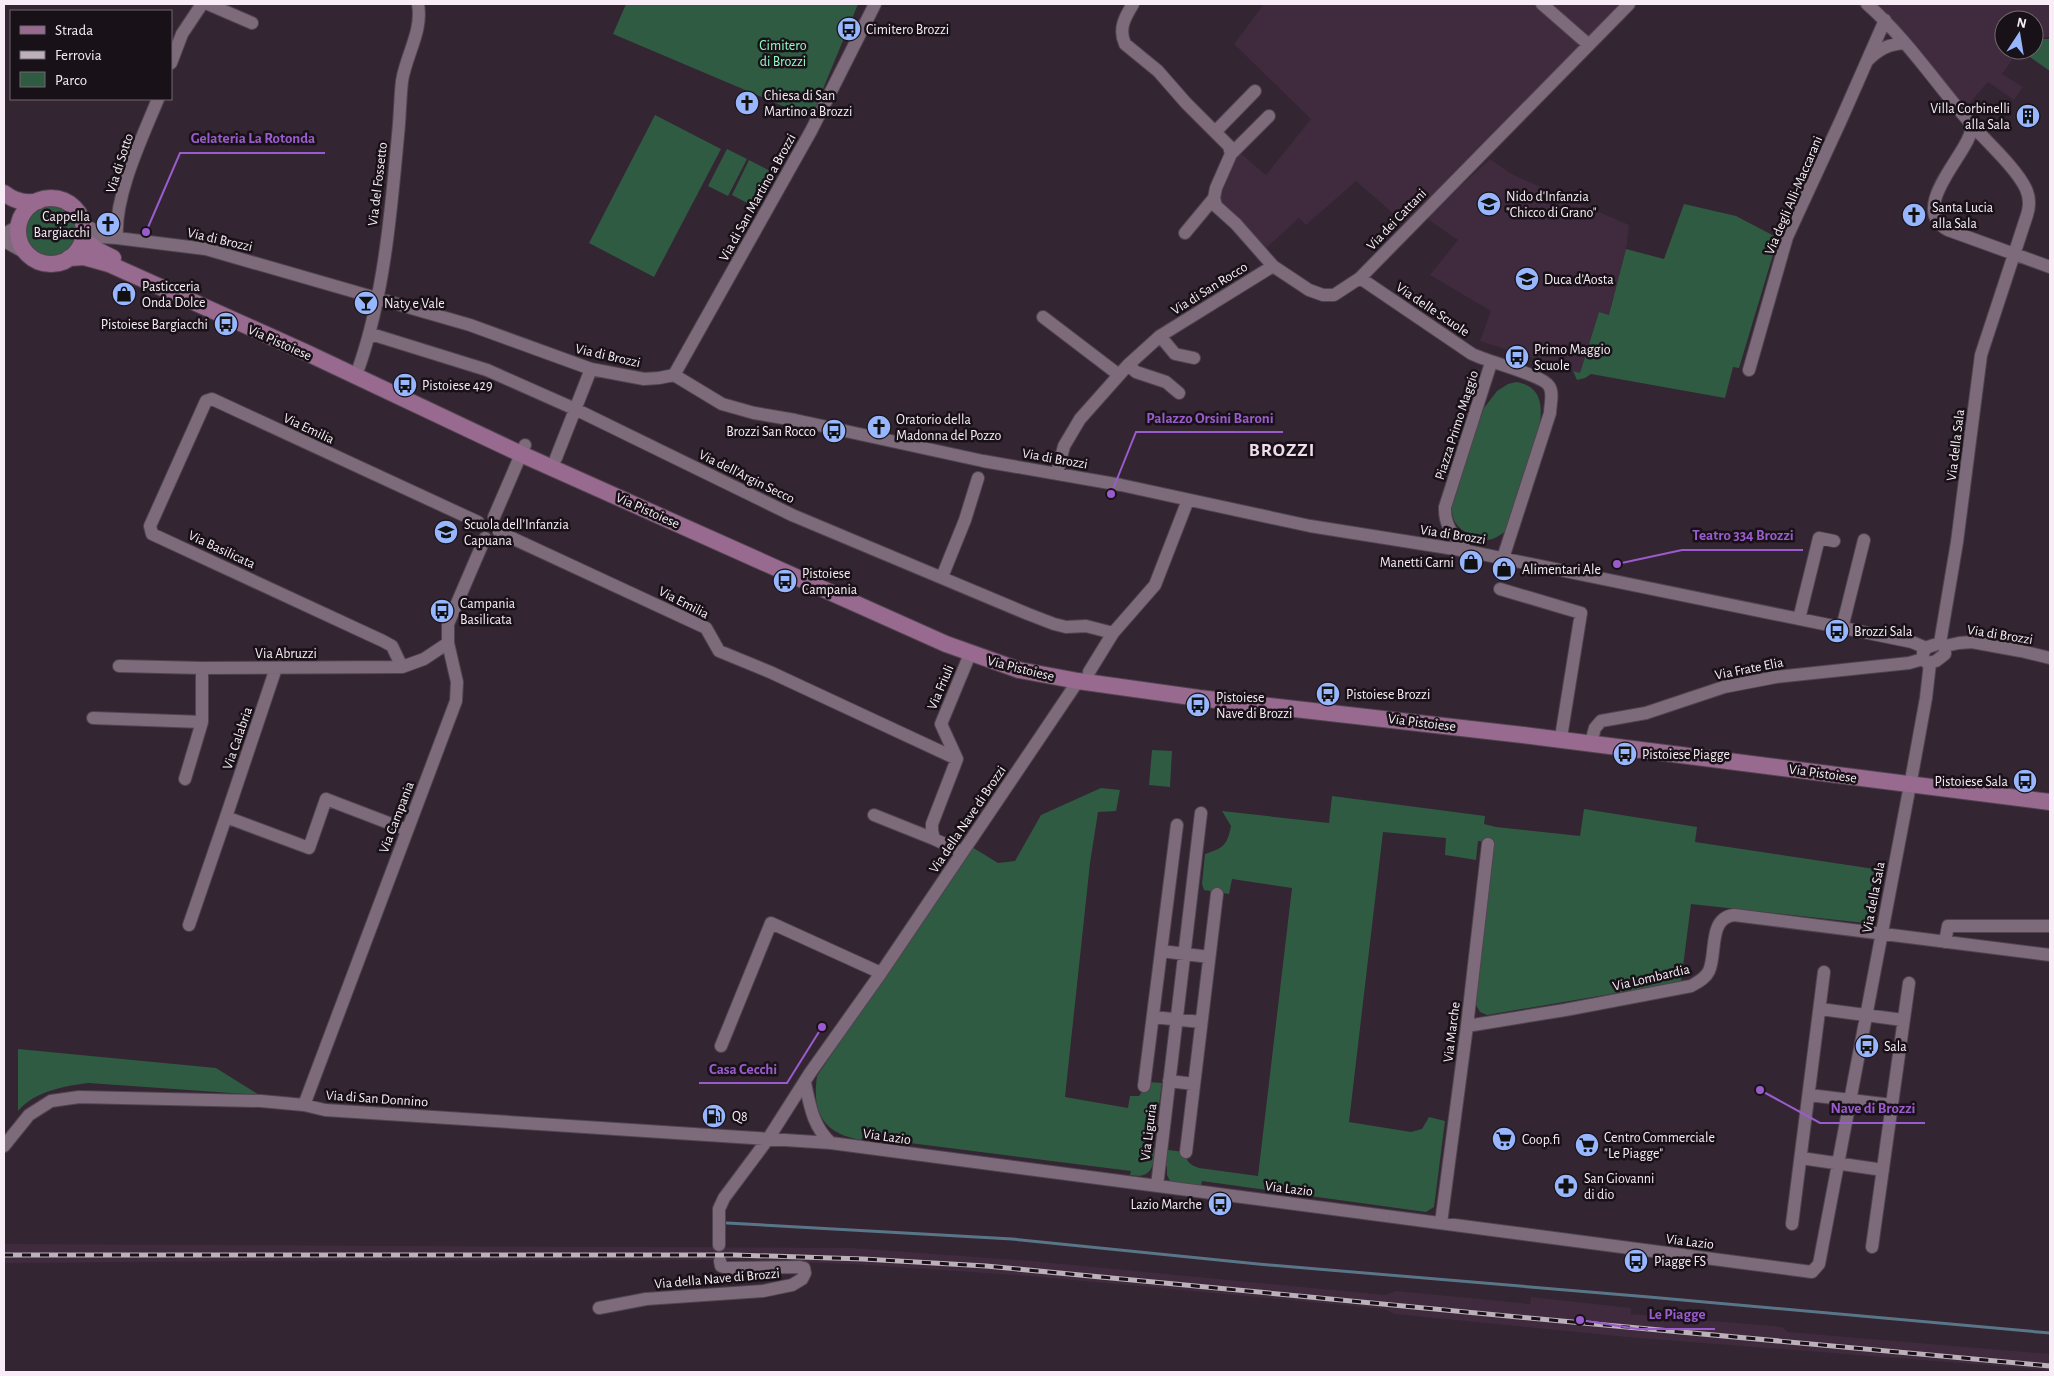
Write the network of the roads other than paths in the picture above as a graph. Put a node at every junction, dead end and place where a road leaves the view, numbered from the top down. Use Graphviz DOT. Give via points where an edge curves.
graph roads {
  1 [pos="202,4"];
  2 [pos="208,4"];
  3 [pos="418,4"];
  4 [pos="875,4"];
  5 [pos="1133,4"];
  6 [pos="1542,4"];
  7 [pos="1629,4"];
  8 [pos="1867,4"];
  9 [pos="1885,20"];
  10 [pos="252,23"];
  11 [pos="1905,43"];
  12 [pos="1589,45"];
  13 [pos="172,60"];
  14 [pos="1865,64"];
  15 [pos="1255,91"];
  16 [pos="158,100"];
  17 [pos="1269,116"];
  18 [pos="1215,132"];
  19 [pos="1975,132"];
  20 [pos="1231,154"];
  21 [pos="4,194"];
  22 [pos="1214,198"];
  23 [pos="39,200"];
  24 [pos="20,221"];
  25 [pos="83,232"];
  26 [pos="4,234"];
  27 [pos="1185,234"];
  28 [pos="117,238"];
  29 [pos="4,241"];
  30 [pos="2014,255"];
  31 [pos="31,256"];
  32 [pos="69,258"];
  33 [pos="1273,266"];
  34 [pos="2050,267"];
  35 [pos="1360,278"];
  36 [pos="378,298"];
  37 [pos="1043,317"];
  38 [pos="371,334"];
  39 [pos="1160,336"];
  40 [pos="1194,358"];
  41 [pos="1491,363"];
  42 [pos="1128,365"];
  43 [pos="359,368"];
  44 [pos="591,369"];
  45 [pos="1749,370"];
  46 [pos="674,375"];
  47 [pos="1119,375"];
  48 [pos="1179,393"];
  49 [pos="208,399"];
  50 [pos="575,409"];
  51 [pos="523,450"];
  52 [pos="556,458"];
  53 [pos="981,469"];
  54 [pos="1057,473"];
  55 [pos="1188,500"];
  56 [pos="494,517"];
  57 [pos="478,522"];
  58 [pos="499,532"];
  59 [pos="485,538"];
  60 [pos="1864,540"];
  61 [pos="1834,541"];
  62 [pos="1468,551"];
  63 [pos="1503,558"];
  64 [pos="942,577"];
  65 [pos="1500,589"];
  66 [pos="1799,619"];
  67 [pos="1842,628"];
  68 [pos="1113,633"];
  69 [pos="448,643"];
  70 [pos="1942,644"];
  71 [pos="970,654"];
  72 [pos="1926,657"];
  73 [pos="2050,658"];
  74 [pos="119,666"];
  75 [pos="402,666"];
  76 [pos="202,668"];
  77 [pos="276,668"];
  78 [pos="1084,677"];
  79 [pos="93,718"];
  80 [pos="202,722"];
  81 [pos="1562,731"];
  82 [pos="1593,735"];
  83 [pos="957,759"];
  84 [pos="185,779"];
  85 [pos="1911,780"];
  86 [pos="2050,794"];
  87 [pos="2050,802"];
  88 [pos="1201,813"];
  89 [pos="874,816"];
  90 [pos="226,817"];
  91 [pos="1177,825"];
  92 [pos="408,830"];
  93 [pos="934,839"];
  94 [pos="1488,844"];
  95 [pos="962,852"];
  96 [pos="1169,889"];
  97 [pos="1192,891"];
  98 [pos="1217,894"];
  99 [pos="189,925"];
  100 [pos="2050,926"];
  101 [pos="1881,934"];
  102 [pos="1945,942"];
  103 [pos="1161,951"];
  104 [pos="1184,954"];
  105 [pos="2050,955"];
  106 [pos="1209,957"];
  107 [pos="1824,972"];
  108 [pos="881,973"];
  109 [pos="1909,983"];
  110 [pos="1820,1009"];
  111 [pos="1866,1015"];
  112 [pos="1153,1018"];
  113 [pos="1176,1020"];
  114 [pos="1903,1020"];
  115 [pos="1201,1022"];
  116 [pos="1467,1026"];
  117 [pos="721,1046"];
  118 [pos="1169,1081"];
  119 [pos="805,1083"];
  120 [pos="1194,1084"];
  121 [pos="1144,1086"];
  122 [pos="1809,1095"];
  123 [pos="1850,1100"];
  124 [pos="304,1105"];
  125 [pos="1892,1105"];
  126 [pos="768,1139"];
  127 [pos="831,1143"];
  128 [pos="4,1146"];
  129 [pos="1186,1152"];
  130 [pos="1801,1158"];
  131 [pos="1838,1164"];
  132 [pos="1883,1170"];
  133 [pos="1157,1186"];
  134 [pos="1441,1223"];
  135 [pos="1792,1224"];
  136 [pos="719,1245"];
  137 [pos="1872,1248"];
  138 [pos="720,1263"];
  139 [pos="1805,1271"];
  140 [pos="598,1308"];
  1 -- 13 [label="street" via="182,34"];
  2 -- 10 [label="street"];
  3 -- 36 [label="street, Via del Fossetto" via="418,27 403,79"];
  4 -- 46 [label="street, Via di San Martino a Brozzi" via="806,139"];
  5 -- 18 [label="street" via="1121,29 1125,44 1158,71"];
  6 -- 12 [label="street"];
  7 -- 12 [label="street, Via dei Cattani"];
  8 -- 9 [label="street, Via della Sala"];
  9 -- 11 [label="street, Via della Sala"];
  9 -- 14 [label="street, Via degli Alli-Maccarani"];
  11 -- 14 [label="street, Via degli Alli-Maccarani" via="1881,49"];
  11 -- 19 [label="street, Via della Sala"];
  12 -- 35 [label="street, Via dei Cattani"];
  14 -- 45 [label="street, Via degli Alli-Maccarani" via="1784,246"];
  15 -- 18 [label="street"];
  16 -- 28 [label="street, Via di Sotto" via="130,168 116,229"];
  17 -- 20 [label="street"];
  18 -- 20 [label="street" via="1229,146"];
  19 -- 30 [label="street, Via della Sala" via="2022,183 2028,195 2030,207"];
  19 -- 30 [label="street" via="1939,190 1935,203 1936,220 1948,230"];
  20 -- 22 [label="street"];
  21 -- 23 [label="main road, Via Pistoiese" via="20,201"];
  21 -- 24 [label="main road"];
  22 -- 27 [label="street"];
  22 -- 33 [label="street, Via dei Cattani" via="1216,206"];
  23 -- 24 [label="main road" via="29,207"];
  23 -- 25 [label="main road, Via Pistoiese" via="65,201 77,211"];
  24 -- 26 [label="street" via="11,232"];
  24 -- 31 [label="main road" via="20,240"];
  25 -- 28 [label="street, Via di Brozzi"];
  25 -- 32 [label="main road" via="78,250"];
  25 -- 43 [label="main road, Via Pistoiese" via="104,254"];
  28 -- 36 [label="street, Via di Brozzi" via="206,249"];
  29 -- 31 [label="street, Via Pistoiese"];
  30 -- 34 [label="street"];
  30 -- 70 [label="street, Via della Sala" via="1981,355"];
  31 -- 32 [label="main road, Via Pistoiese" via="50,264"];
  32 -- 51 [label="main road, Via Pistoiese" via="84,257 109,264"];
  33 -- 35 [label="street, Via dei Cattani" via="1323,296 1334,295"];
  33 -- 39 [label="street, Via di San Rocco"];
  35 -- 41 [label="street, Via delle Scuole" via="1472,354"];
  36 -- 38 [label="street, Via del Fossetto"];
  36 -- 44 [label="street, Via di Brozzi" via="470,325"];
  37 -- 47 [label="street"];
  38 -- 43 [label="street, Via del Fossetto"];
  38 -- 50 [label="street, Via dell'Argin Secco" via="487,370"];
  39 -- 40 [label="street" via="1175,354"];
  39 -- 42 [label="street, Via di San Rocco"];
  41 -- 62 [label="street, Piazza Primo Maggio" via="1446,507 1449,528"];
  41 -- 63 [label="street, Piazza Primo Maggio" via="1541,378 1548,383 1551,393 1550,413"];
  42 -- 47 [label="street, Via di San Rocco"];
  42 -- 48 [label="street" via="1136,372 1166,382"];
  43 -- 51 [label="main road, Via Pistoiese"];
  44 -- 46 [label="street, Via di Brozzi" via="644,379"];
  44 -- 50 [label="street"];
  46 -- 53 [label="street, Via di Brozzi" via="730,407"];
  47 -- 54 [label="street, Via di San Rocco" via="1076,425 1062,450"];
  49 -- 57 [label="street, Via Emilia"];
  49 -- 75 [label="street, Via Basilicata" via="150,526 152,534 384,641 392,646"];
  50 -- 52 [label="street"];
  50 -- 64 [label="street, Via dell'Argin Secco" via="792,514"];
  51 -- 52 [label="main road, Via Pistoiese"];
  51 -- 56 [label="street"];
  51 -- 71 [label="main road, Via Pistoiese"];
  52 -- 78 [label="main road, Via Pistoiese" via="973,645"];
  53 -- 54 [label="street, Via di Brozzi"];
  53 -- 64 [label="street"];
  54 -- 55 [label="street, Via di Brozzi"];
  55 -- 62 [label="street, Via di Brozzi" via="1310,526"];
  55 -- 68 [label="street, Via della Nave di Brozzi" via="1155,585"];
  56 -- 57 [label="street" via="487,516"];
  56 -- 58 [label="street" via="499,522"];
  57 -- 59 [label="street" via="478,530"];
  58 -- 59 [label="street" via="495,537"];
  58 -- 83 [label="street, Via Emilia" via="706,628 719,651"];
  59 -- 69 [label="street, Via Campania" via="451,616"];
  60 -- 67 [label="street"];
  61 -- 66 [label="street" via="1820,538"];
  62 -- 63 [label="street, Via di Brozzi"];
  63 -- 66 [label="street, Via di Brozzi"];
  64 -- 68 [label="street, Via dell'Argin Secco" via="1054,624 1086,626"];
  65 -- 81 [label="street" via="1581,613"];
  66 -- 67 [label="street, Via di Brozzi"];
  67 -- 72 [label="street, Via di Brozzi" via="1912,642"];
  68 -- 78 [label="street, Via della Nave di Brozzi"];
  69 -- 75 [label="street, Via Abruzzi" via="418,661"];
  69 -- 92 [label="street, Via Campania" via="457,682 456,701"];
  70 -- 72 [label="street, Via di Brozzi"];
  70 -- 73 [label="street, Via di Brozzi" via="1972,642"];
  71 -- 78 [label="main road, Via Pistoiese" via="1019,670"];
  71 -- 83 [label="street, Via Friuli" via="941,724"];
  72 -- 82 [label="street, Via Frate Elia" via="1909,662 1776,677 1716,689 1646,713 1601,721"];
  72 -- 85 [label="street, Via della Sala" via="1926,698"];
  74 -- 76 [label="street, Via Abruzzi"];
  75 -- 77 [label="street, Via Abruzzi"];
  76 -- 77 [label="street, Via Abruzzi"];
  76 -- 80 [label="street"];
  77 -- 90 [label="street, Via Calabria"];
  78 -- 81 [label="main road, Via Pistoiese"];
  78 -- 85 [label="main road, Via Pistoiese" via="1199,698"];
  78 -- 95 [label="street, Via della Nave di Brozzi"];
  79 -- 80 [label="street"];
  80 -- 84 [label="street"];
  81 -- 82 [label="main road, Via Pistoiese"];
  82 -- 85 [label="main road, Via Pistoiese"];
  83 -- 93 [label="street" via="932,824"];
  85 -- 86 [label="main road, Via Pistoiese"];
  85 -- 87 [label="main road, Via Pistoiese"];
  85 -- 101 [label="street, Via della Sala"];
  88 -- 97 [label="street, Via Liguria"];
  89 -- 93 [label="street"];
  90 -- 92 [label="street" via="309,848 326,799"];
  90 -- 99 [label="street, Via Calabria"];
  91 -- 96 [label="street, Via Liguria"];
  92 -- 124 [label="street, Via Campania"];
  93 -- 95 [label="street"];
  94 -- 116 [label="street, Via Marche"];
  95 -- 108 [label="street, Via della Nave di Brozzi"];
  96 -- 97 [label="street"];
  96 -- 103 [label="street, Via Liguria"];
  97 -- 104 [label="street, Via Liguria"];
  98 -- 106 [label="street"];
  100 -- 102 [label="street" via="1948,926"];
  101 -- 102 [label="street, Via Lombardia"];
  101 -- 111 [label="street, Via della Sala"];
  101 -- 116 [label="street, Via Lombardia" via="1729,916 1718,925 1708,972 1691,986"];
  102 -- 105 [label="street, Via Lombardia"];
  103 -- 104 [label="street"];
  103 -- 112 [label="street, Via Liguria"];
  104 -- 106 [label="street"];
  104 -- 113 [label="street, Via Liguria"];
  106 -- 115 [label="street"];
  107 -- 110 [label="street"];
  108 -- 117 [label="street" via="771,923"];
  108 -- 119 [label="street, Via della Nave di Brozzi"];
  109 -- 114 [label="street"];
  110 -- 111 [label="street"];
  110 -- 122 [label="street"];
  111 -- 114 [label="street"];
  111 -- 123 [label="street, Via della Sala"];
  112 -- 113 [label="street"];
  112 -- 121 [label="street, Via Liguria"];
  113 -- 115 [label="street"];
  113 -- 118 [label="street, Via Liguria"];
  114 -- 125 [label="street"];
  115 -- 120 [label="street"];
  116 -- 134 [label="street, Via Marche"];
  118 -- 120 [label="street"];
  118 -- 133 [label="street, Via Liguria"];
  119 -- 126 [label="street, Via della Nave di Brozzi"];
  119 -- 127 [label="street" via="818,1130"];
  120 -- 129 [label="street"];
  122 -- 123 [label="street"];
  122 -- 130 [label="street"];
  123 -- 125 [label="street"];
  123 -- 131 [label="street, Via della Sala"];
  124 -- 126 [label="street, Via di San Donnino" via="325,1110"];
  124 -- 128 [label="street, Via di San Donnino" via="79,1096 51,1101 29,1115"];
  125 -- 132 [label="street"];
  126 -- 127 [label="street, Via Lazio"];
  126 -- 136 [label="street, Via della Nave di Brozzi" via="724,1198 719,1210"];
  127 -- 133 [label="street, Via Lazio"];
  130 -- 131 [label="street"];
  130 -- 135 [label="street"];
  131 -- 132 [label="street"];
  131 -- 139 [label="street, Via della Sala" via="1819,1264 1812,1272"];
  132 -- 137 [label="street"];
  133 -- 134 [label="street, Via Lazio"];
  134 -- 139 [label="street, Via Lazio"];
  138 -- 140 [label="street, Via della Nave di Brozzi" via="726,1268 800,1267 805,1273 802,1280 792,1285 763,1291 646,1299"];
}
